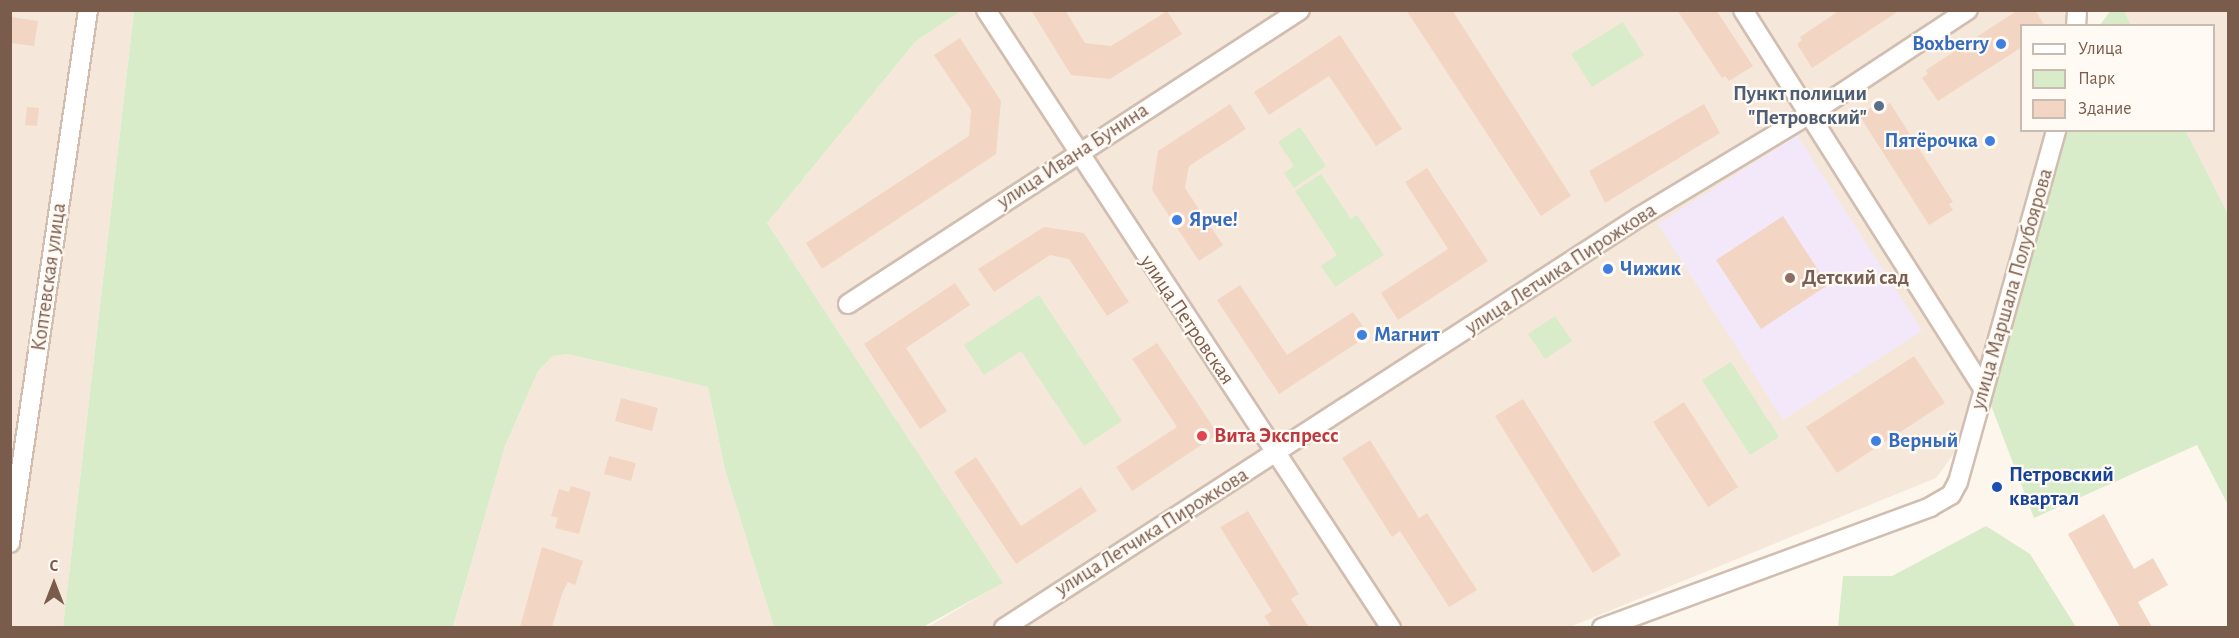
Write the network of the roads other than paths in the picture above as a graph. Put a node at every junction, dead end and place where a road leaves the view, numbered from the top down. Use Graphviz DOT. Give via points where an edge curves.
graph roads {
  1 [pos="88,10"];
  2 [pos="986,10"];
  3 [pos="1300,10"];
  4 [pos="1743,10"];
  5 [pos="1968,10"];
  6 [pos="1810,114"];
  7 [pos="2055,132"];
  8 [pos="1078,152"];
  9 [pos="848,304"];
  10 [pos="1982,386"];
  11 [pos="1276,454"];
  12 [pos="10,543"];
  13 [pos="1004,627"];
  14 [pos="1391,627"];
  15 [pos="1602,627"];
  1 -- 12 [label="street, Коптевская улица"];
  2 -- 8 [label="street, улица Петровская"];
  3 -- 8 [label="street, улица Ивана Бунина"];
  4 -- 6 [label="street"];
  5 -- 6 [label="street, улица Летчика Пирожкова"];
  6 -- 10 [label="street"];
  6 -- 11 [label="street, улица Летчика Пирожкова" via="1640,217"];
  7 -- 10 [label="street, улица Маршала Полубоярова"];
  8 -- 9 [label="street, улица Ивана Бунина"];
  8 -- 11 [label="street, улица Петровская"];
  10 -- 15 [label="street, улица Маршала Полубоярова" via="1958,482 1951,495 1939,503"];
  11 -- 13 [label="street, улица Летчика Пирожкова" via="1119,550"];
  11 -- 14 [label="street, улица Петровская"];
}
